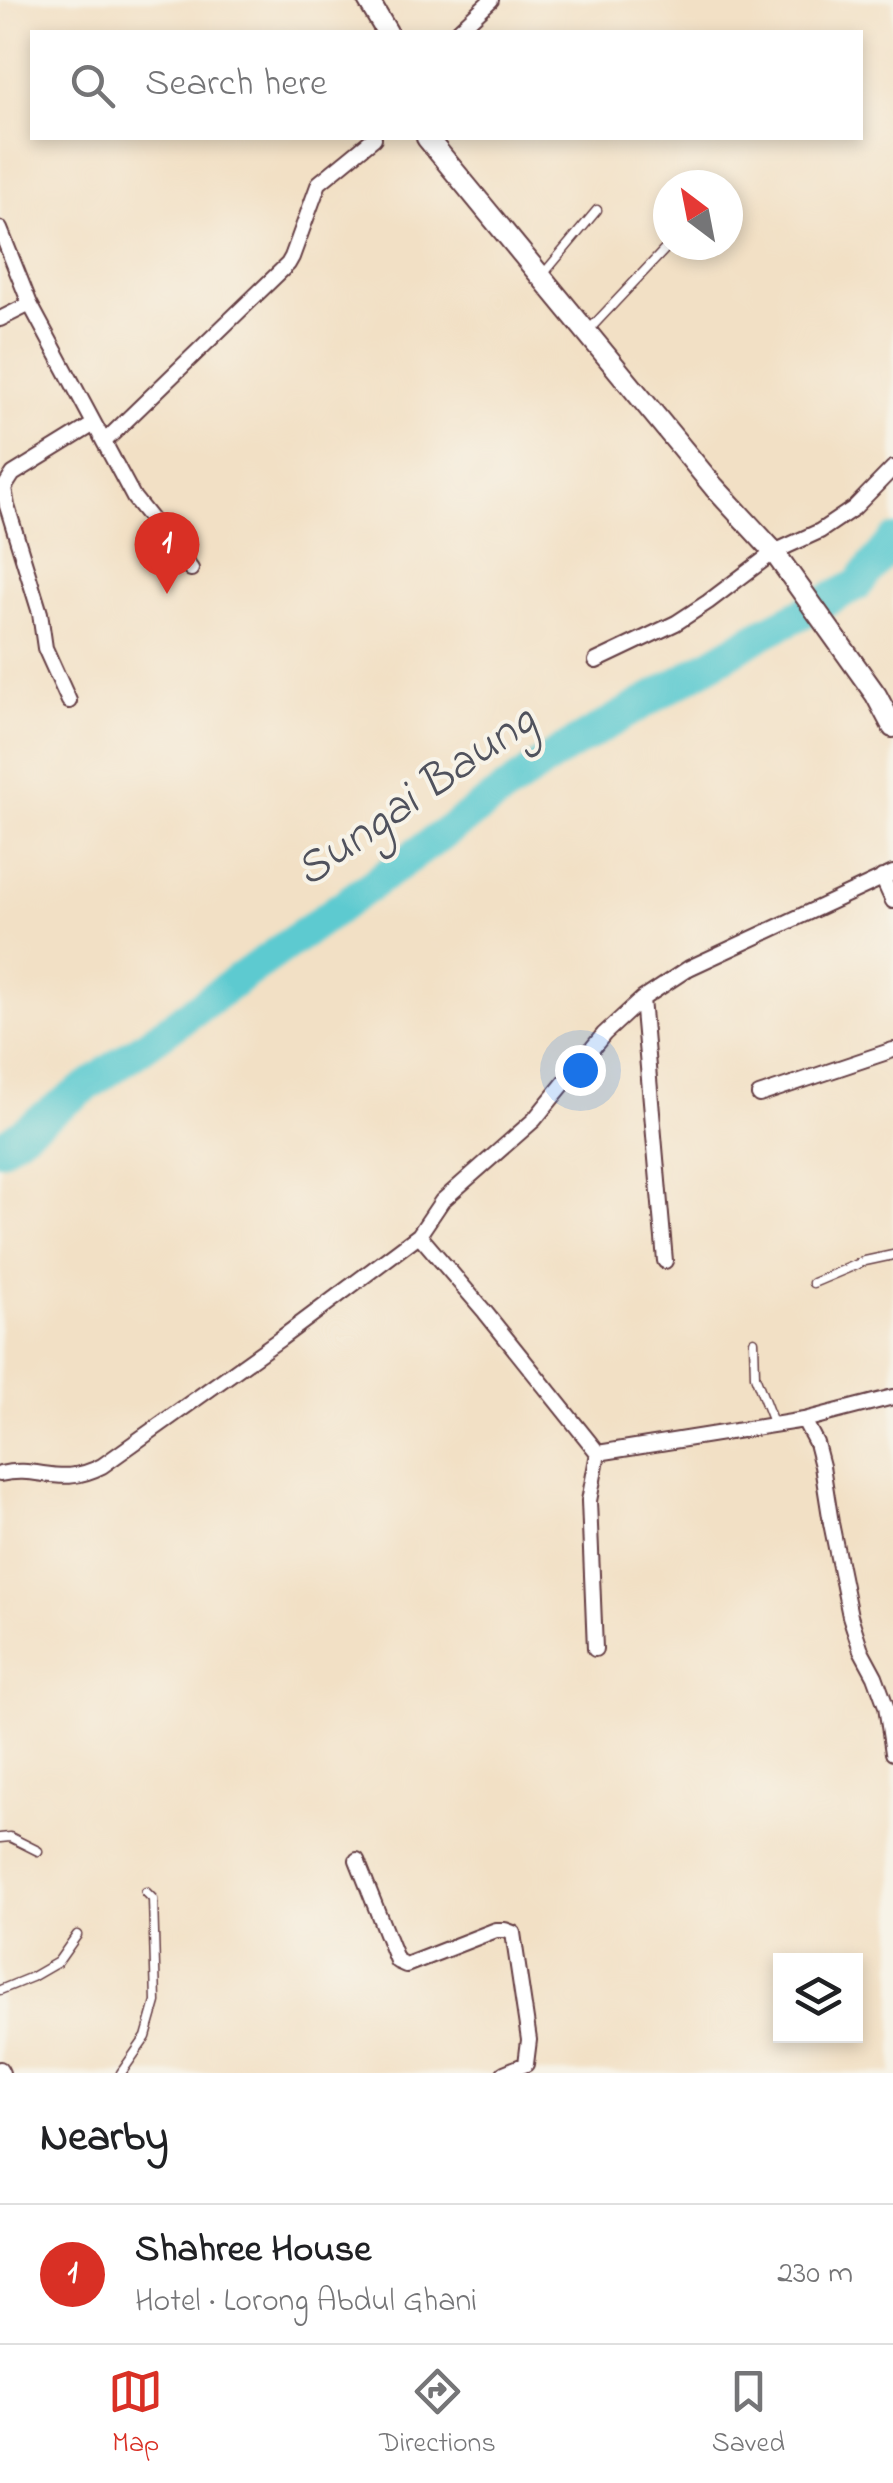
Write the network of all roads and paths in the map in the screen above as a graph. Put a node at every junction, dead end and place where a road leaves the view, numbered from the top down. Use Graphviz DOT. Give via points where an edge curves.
graph roads {
  1 [pos="368,0"];
  2 [pos="491,0"];
  3 [pos="386,30"];
  4 [pos="459,30"];
  5 [pos="372,140"];
  6 [pos="430,140"];
  7 [pos="596,210"];
  8 [pos="0,229"];
  9 [pos="655,260"];
  10 [pos="541,277"];
  11 [pos="30,304"];
  12 [pos="0,319"];
  13 [pos="586,332"];
  14 [pos="94,424"];
  15 [pos="104,442"];
  16 [pos="893,468"];
  17 [pos="774,553"];
  18 [pos="192,569"];
  19 [pos="596,661"];
  20 [pos="70,700"];
  21 [pos="893,727"];
  22 [pos="888,875"];
  23 [pos="893,901"];
  24 [pos="642,999"];
  25 [pos="893,1050"];
  26 [pos="759,1094"];
  27 [pos="418,1235"];
  28 [pos="893,1254"];
  29 [pos="666,1261"];
  30 [pos="813,1283"];
  31 [pos="754,1341"];
  32 [pos="893,1397"];
  33 [pos="804,1420"];
  34 [pos="774,1425"];
  35 [pos="598,1453"];
  36 [pos="0,1474"];
  37 [pos="595,1649"];
  38 [pos="893,1752"];
  39 [pos="0,1838"];
  40 [pos="38,1851"];
  41 [pos="357,1860"];
  42 [pos="146,1892"];
  43 [pos="78,1935"];
  44 [pos="0,1990"];
  45 [pos="120,2073"];
  46 [pos="504,2073"];
  1 -- 3 [label="street"];
  2 -- 4 [label="street"];
  5 -- 15 [label="street" via="319,183 290,262"];
  6 -- 10 [label="street"];
  7 -- 10 [label="lane"];
  8 -- 11 [label="street"];
  9 -- 13 [label="lane"];
  10 -- 13 [label="street"];
  11 -- 12 [label="street"];
  11 -- 14 [label="street"];
  13 -- 17 [label="street"];
  14 -- 15 [label="street"];
  14 -- 20 [label="street" via="13,474 4,488 45,648"];
  15 -- 18 [label="street" via="134,498"];
  16 -- 17 [label="street" via="854,508"];
  17 -- 19 [label="street" via="676,623"];
  17 -- 21 [label="street"];
  22 -- 23 [label="street"];
  22 -- 24 [label="street" via="688,968"];
  24 -- 27 [label="street" via="604,1034 534,1120 442,1202"];
  24 -- 29 [label="street"];
  25 -- 26 [label="street"];
  27 -- 35 [label="street"];
  27 -- 36 [label="street" via="102,1466 75,1477"];
  28 -- 30 [label="lane"];
  31 -- 34 [label="lane" via="755,1376"];
  32 -- 33 [label="street"];
  33 -- 34 [label="street"];
  33 -- 38 [label="street" via="822,1466 850,1616 886,1706"];
  34 -- 35 [label="street"];
  35 -- 37 [label="street" via="589,1500"];
  39 -- 40 [label="lane"];
  41 -- 46 [label="street" via="397,1961 406,1965 496,1930 512,1932 529,2053 526,2064"];
  42 -- 45 [label="lane" via="153,1899 156,2002 146,2037"];
  43 -- 44 [label="lane" via="58,1962"];
}
